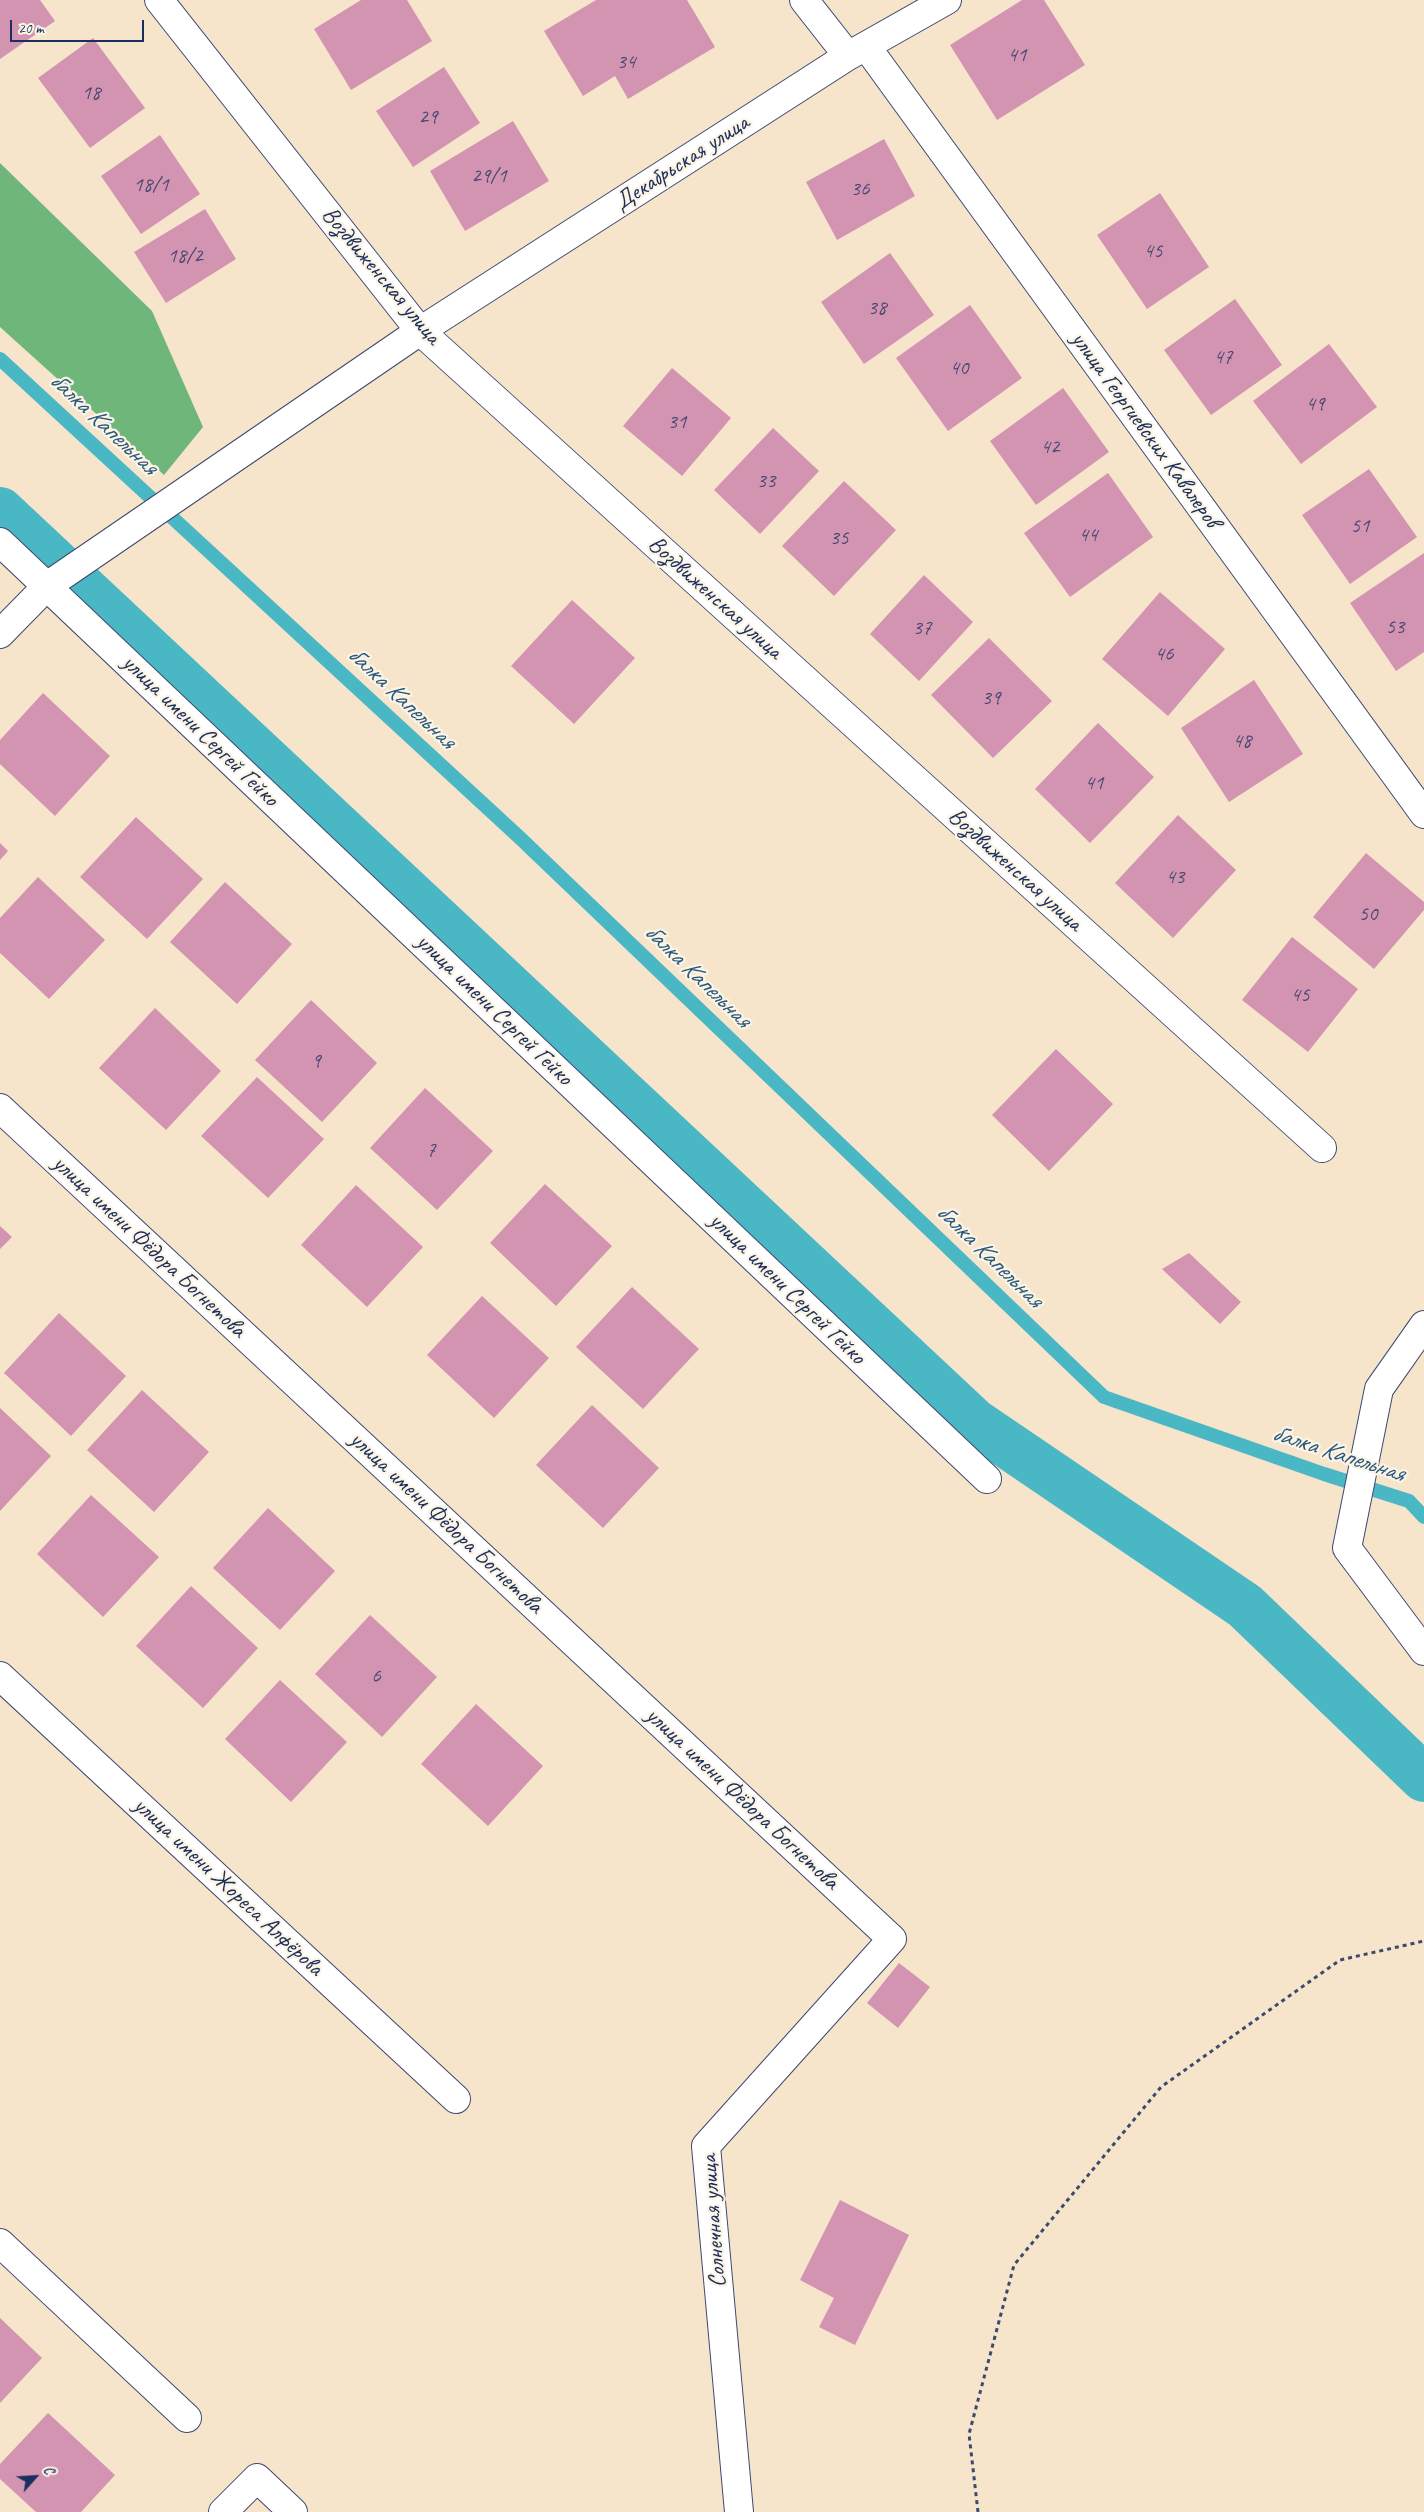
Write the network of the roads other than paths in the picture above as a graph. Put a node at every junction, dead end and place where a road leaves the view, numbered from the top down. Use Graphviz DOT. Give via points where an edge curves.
graph roads {
  1 [pos="159,0"];
  2 [pos="804,0"];
  3 [pos="947,0"];
  4 [pos="857,51"];
  5 [pos="420,331"];
  6 [pos="0,542"];
  7 [pos="47,586"];
  8 [pos="0,634"];
  9 [pos="1424,814"];
  10 [pos="0,1108"];
  11 [pos="1322,1148"];
  12 [pos="1424,1325"];
  13 [pos="987,1479"];
  14 [pos="1424,1650"];
  15 [pos="0,1676"];
  16 [pos="892,1938"];
  17 [pos="456,2099"];
  18 [pos="0,2243"];
  19 [pos="187,2418"];
  20 [pos="223,2512"];
  21 [pos="293,2512"];
  22 [pos="739,2512"];
  1 -- 5 [label="street, Воздвиженская улица"];
  2 -- 4 [label="street, улица Георгиевских Кавалеров"];
  3 -- 4 [label="street, Декабрьская улица"];
  4 -- 5 [label="street, Декабрьская улица"];
  4 -- 9 [label="street, улица Георгиевских Кавалеров"];
  5 -- 7 [label="street, Декабрьская улица"];
  5 -- 11 [label="street, Воздвиженская улица"];
  6 -- 7 [label="street, улица имени Сергей Гейко"];
  7 -- 8 [label="street"];
  7 -- 13 [label="street, улица имени Сергей Гейко"];
  10 -- 16 [label="street, улица имени Фёдора Богнетова"];
  12 -- 14 [label="street" via="1379,1390 1347,1548"];
  15 -- 17 [label="street, улица имени Жореса Алфёрова"];
  16 -- 22 [label="street, Солнечная улица" via="706,2146"];
  18 -- 19 [label="street"];
  20 -- 21 [label="street" via="257,2478"];
}
